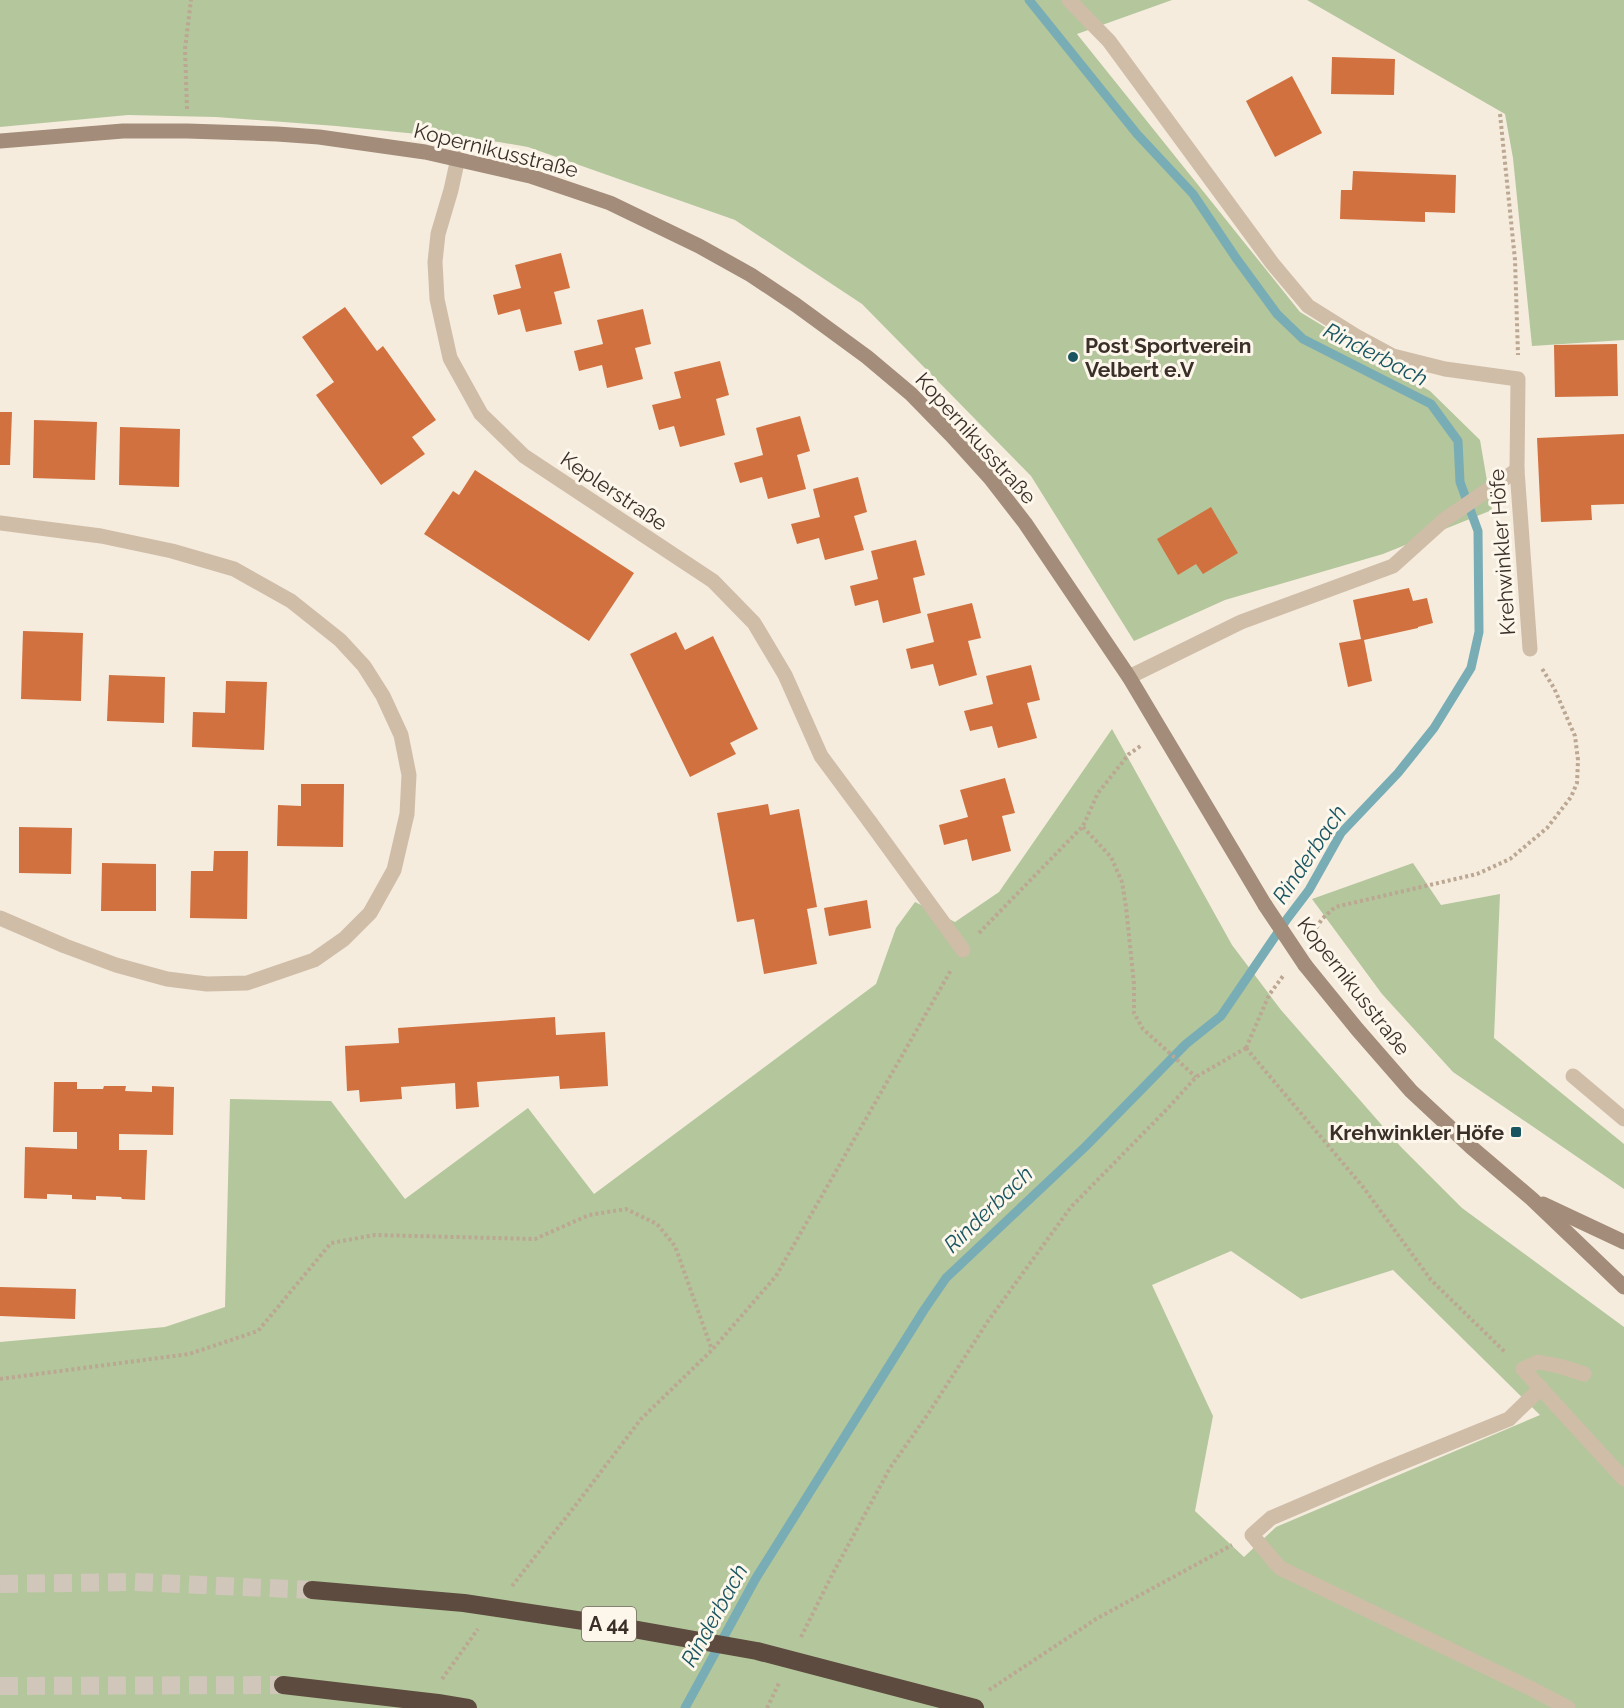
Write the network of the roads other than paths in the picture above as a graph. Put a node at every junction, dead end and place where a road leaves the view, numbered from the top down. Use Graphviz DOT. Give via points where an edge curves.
graph roads {
  1 [pos="1069,0"];
  2 [pos="0,141"];
  3 [pos="458,158"];
  4 [pos="1517,470"];
  5 [pos="0,523"];
  6 [pos="1530,649"];
  7 [pos="1129,677"];
  8 [pos="0,918"];
  9 [pos="963,950"];
  10 [pos="1573,1076"];
  11 [pos="1624,1119"];
  12 [pos="1532,1199"];
  13 [pos="1624,1242"];
  14 [pos="1624,1287"];
  15 [pos="1584,1374"];
  16 [pos="1541,1388"];
  17 [pos="1624,1479"];
  18 [pos="312,1590"];
  19 [pos="283,1685"];
  20 [pos="978,1702"];
  21 [pos="468,1708"];
  22 [pos="1568,1708"];
  1 -- 4 [label="street, Krehwinkler Höfe" via="1109,41 1308,306 1393,356 1445,369 1518,379"];
  2 -- 3 [label="street, Kopernikusstraße" via="123,131 277,134"];
  3 -- 7 [label="street, Kopernikusstraße" via="569,188 655,224 751,275 867,357 910,394 990,478"];
  3 -- 9 [label="street, Keplerstraße" via="438,234 437,299 450,358 481,414 525,456 712,581 754,623 785,675 821,756"];
  4 -- 6 [label="street, Krehwinkler Höfe"];
  4 -- 7 [label="street" via="1444,520 1393,566 1241,622"];
  5 -- 8 [label="street" via="100,536 172,551 234,569 291,602 340,640 364,666 401,735 409,775 407,814 394,870 370,913 344,939 314,960 247,983 167,979 116,965"];
  7 -- 12 [label="street, Kopernikusstraße, bridge" via="1305,965 1411,1090"];
  10 -- 11 [label="street"];
  12 -- 13 [label="street, Kopernikusstraße"];
  12 -- 14 [label="street, Kopernikusstraße"];
  15 -- 16 [label="street" via="1538,1362 1523,1369"];
  16 -- 17 [label="street"];
  16 -- 22 [label="street" via="1509,1419 1271,1518 1252,1535 1280,1568"];
  18 -- 20 [label="highway, A 44, bridge" via="464,1603 610,1624 757,1651"];
  19 -- 21 [label="highway, bridge"];
}
